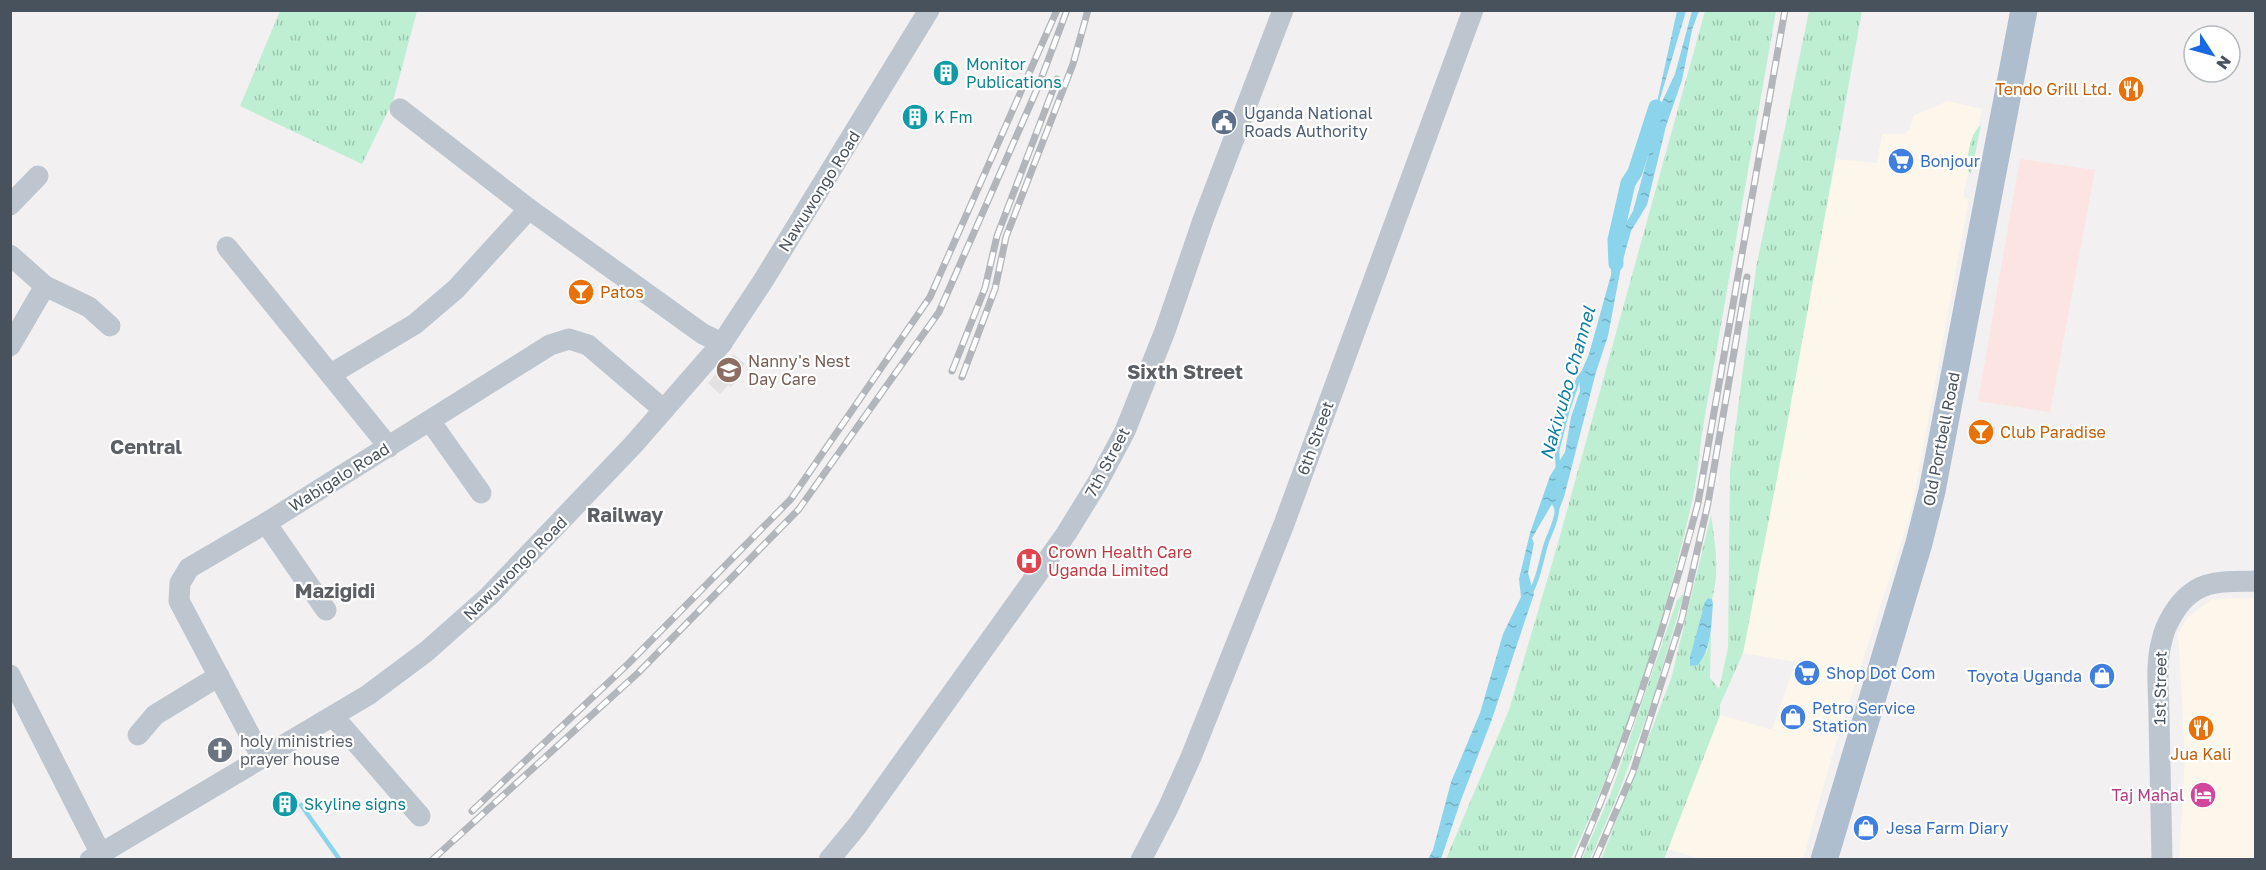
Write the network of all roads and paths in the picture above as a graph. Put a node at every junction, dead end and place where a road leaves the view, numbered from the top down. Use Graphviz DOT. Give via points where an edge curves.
graph roads {
  1 [pos="929,10"];
  2 [pos="1283,10"];
  3 [pos="1473,10"];
  4 [pos="2024,10"];
  5 [pos="400,109"];
  6 [pos="38,176"];
  7 [pos="10,205"];
  8 [pos="529,209"];
  9 [pos="227,247"];
  10 [pos="10,255"];
  11 [pos="45,286"];
  12 [pos="110,326"];
  13 [pos="722,343"];
  14 [pos="10,346"];
  15 [pos="331,374"];
  16 [pos="664,411"];
  17 [pos="430,421"];
  18 [pos="389,447"];
  19 [pos="481,493"];
  20 [pos="266,523"];
  21 [pos="2256,581"];
  22 [pos="326,610"];
  23 [pos="10,675"];
  24 [pos="219,676"];
  25 [pos="333,716"];
  26 [pos="138,735"];
  27 [pos="262,758"];
  28 [pos="420,816"];
  29 [pos="98,857"];
  30 [pos="829,860"];
  31 [pos="1141,860"];
  32 [pos="1824,860"];
  33 [pos="2162,860"];
  1 -- 13 [label="street, Nawuwongo Road"];
  2 -- 30 [label="street, 7th Street" via="1165,331 1125,431 1098,482 1059,543"];
  3 -- 31 [label="street, 6th Street" via="1284,524 1191,757"];
  4 -- 32 [label="main road, Old Portbell Road" via="1929,501"];
  5 -- 8 [label="street"];
  6 -- 7 [label="street"];
  8 -- 13 [label="street" via="703,334"];
  8 -- 15 [label="street" via="456,289 415,324"];
  9 -- 15 [label="street"];
  10 -- 11 [label="street"];
  11 -- 12 [label="street" via="89,307"];
  11 -- 14 [label="street"];
  13 -- 16 [label="street, Nawuwongo Road"];
  15 -- 18 [label="street"];
  16 -- 17 [label="street, Wabigalo Road" via="588,345 569,339 550,345"];
  16 -- 25 [label="street, Nawuwongo Road" via="489,596 427,651"];
  17 -- 18 [label="street, Wabigalo Road"];
  17 -- 19 [label="street"];
  18 -- 20 [label="street, Wabigalo Road"];
  20 -- 22 [label="street"];
  20 -- 24 [label="street, Wabigalo Road" via="189,568 180,583 179,601"];
  21 -- 33 [label="street, 1st Street" via="2214,582 2201,587 2178,609 2162,638"];
  23 -- 29 [label="street"];
  24 -- 26 [label="street" via="155,715"];
  24 -- 27 [label="street, Wabigalo Road"];
  25 -- 27 [label="street, Nawuwongo Road"];
  25 -- 28 [label="street"];
  27 -- 29 [label="street, Nawuwongo Road"];
}
